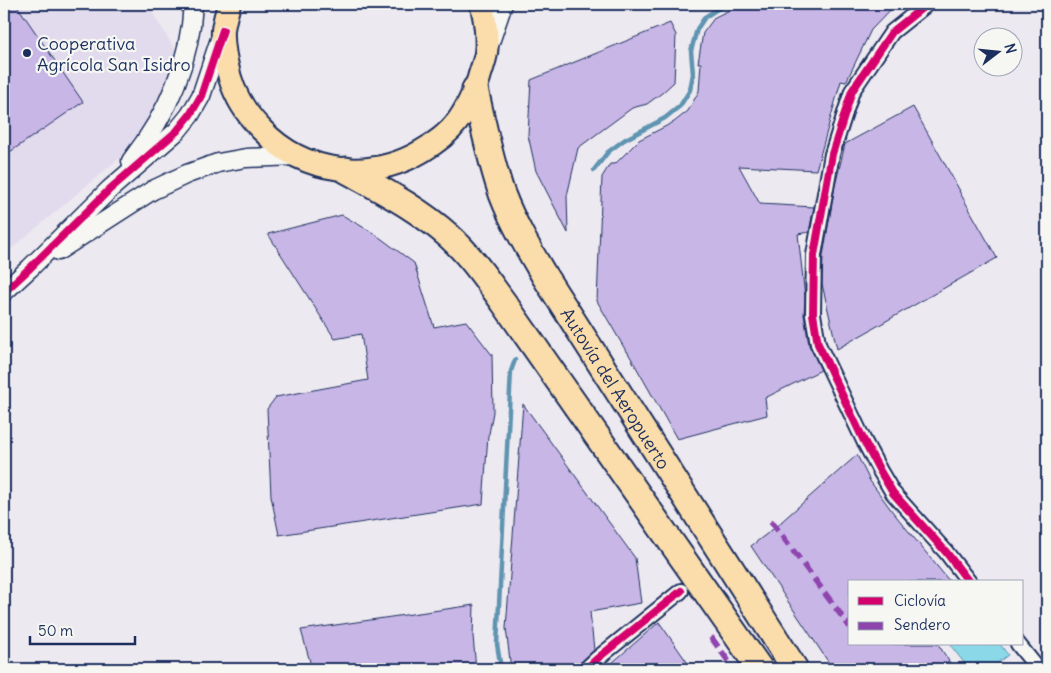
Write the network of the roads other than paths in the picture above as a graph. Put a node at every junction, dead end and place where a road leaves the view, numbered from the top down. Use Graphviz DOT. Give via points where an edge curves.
graph roads {
  1 [pos="193,4"];
  2 [pos="229,4"];
  3 [pos="482,4"];
  4 [pos="503,4"];
  5 [pos="927,4"];
  6 [pos="223,30"];
  7 [pos="486,52"];
  8 [pos="475,89"];
  9 [pos="296,156"];
  10 [pos="346,170"];
  11 [pos="110,189"];
  12 [pos="30,268"];
  13 [pos="4,292"];
  14 [pos="967,580"];
  15 [pos="681,591"];
  16 [pos="1020,646"];
  17 [pos="586,669"];
  18 [pos="760,669"];
  19 [pos="795,669"];
  20 [pos="1038,669"];
  1 -- 11 [label="street" via="185,58 172,94 158,122"];
  2 -- 6 [label="highway"];
  3 -- 7 [label="highway"];
  4 -- 7 [label="street"];
  5 -- 14 [label="street" via="892,32 852,91 832,154 814,255 813,314 818,344 864,441 893,493"];
  6 -- 9 [label="highway" via="225,61 238,97 250,117 271,140"];
  6 -- 11 [label="street" via="201,96 190,115 177,131"];
  7 -- 8 [label="highway"];
  8 -- 10 [label="highway" via="457,123 434,144 407,160 377,169"];
  8 -- 19 [label="highway, Autovía del Aeropuerto" via="502,194 526,244"];
  9 -- 10 [label="highway" via="321,166"];
  9 -- 12 [label="street" via="246,158 218,163 187,174 153,190"];
  10 -- 18 [label="highway" via="415,210 450,237 471,259"];
  11 -- 12 [label="street"];
  12 -- 13 [label="street"];
  15 -- 17 [label="street"];
  16 -- 20 [label="street"];
}
